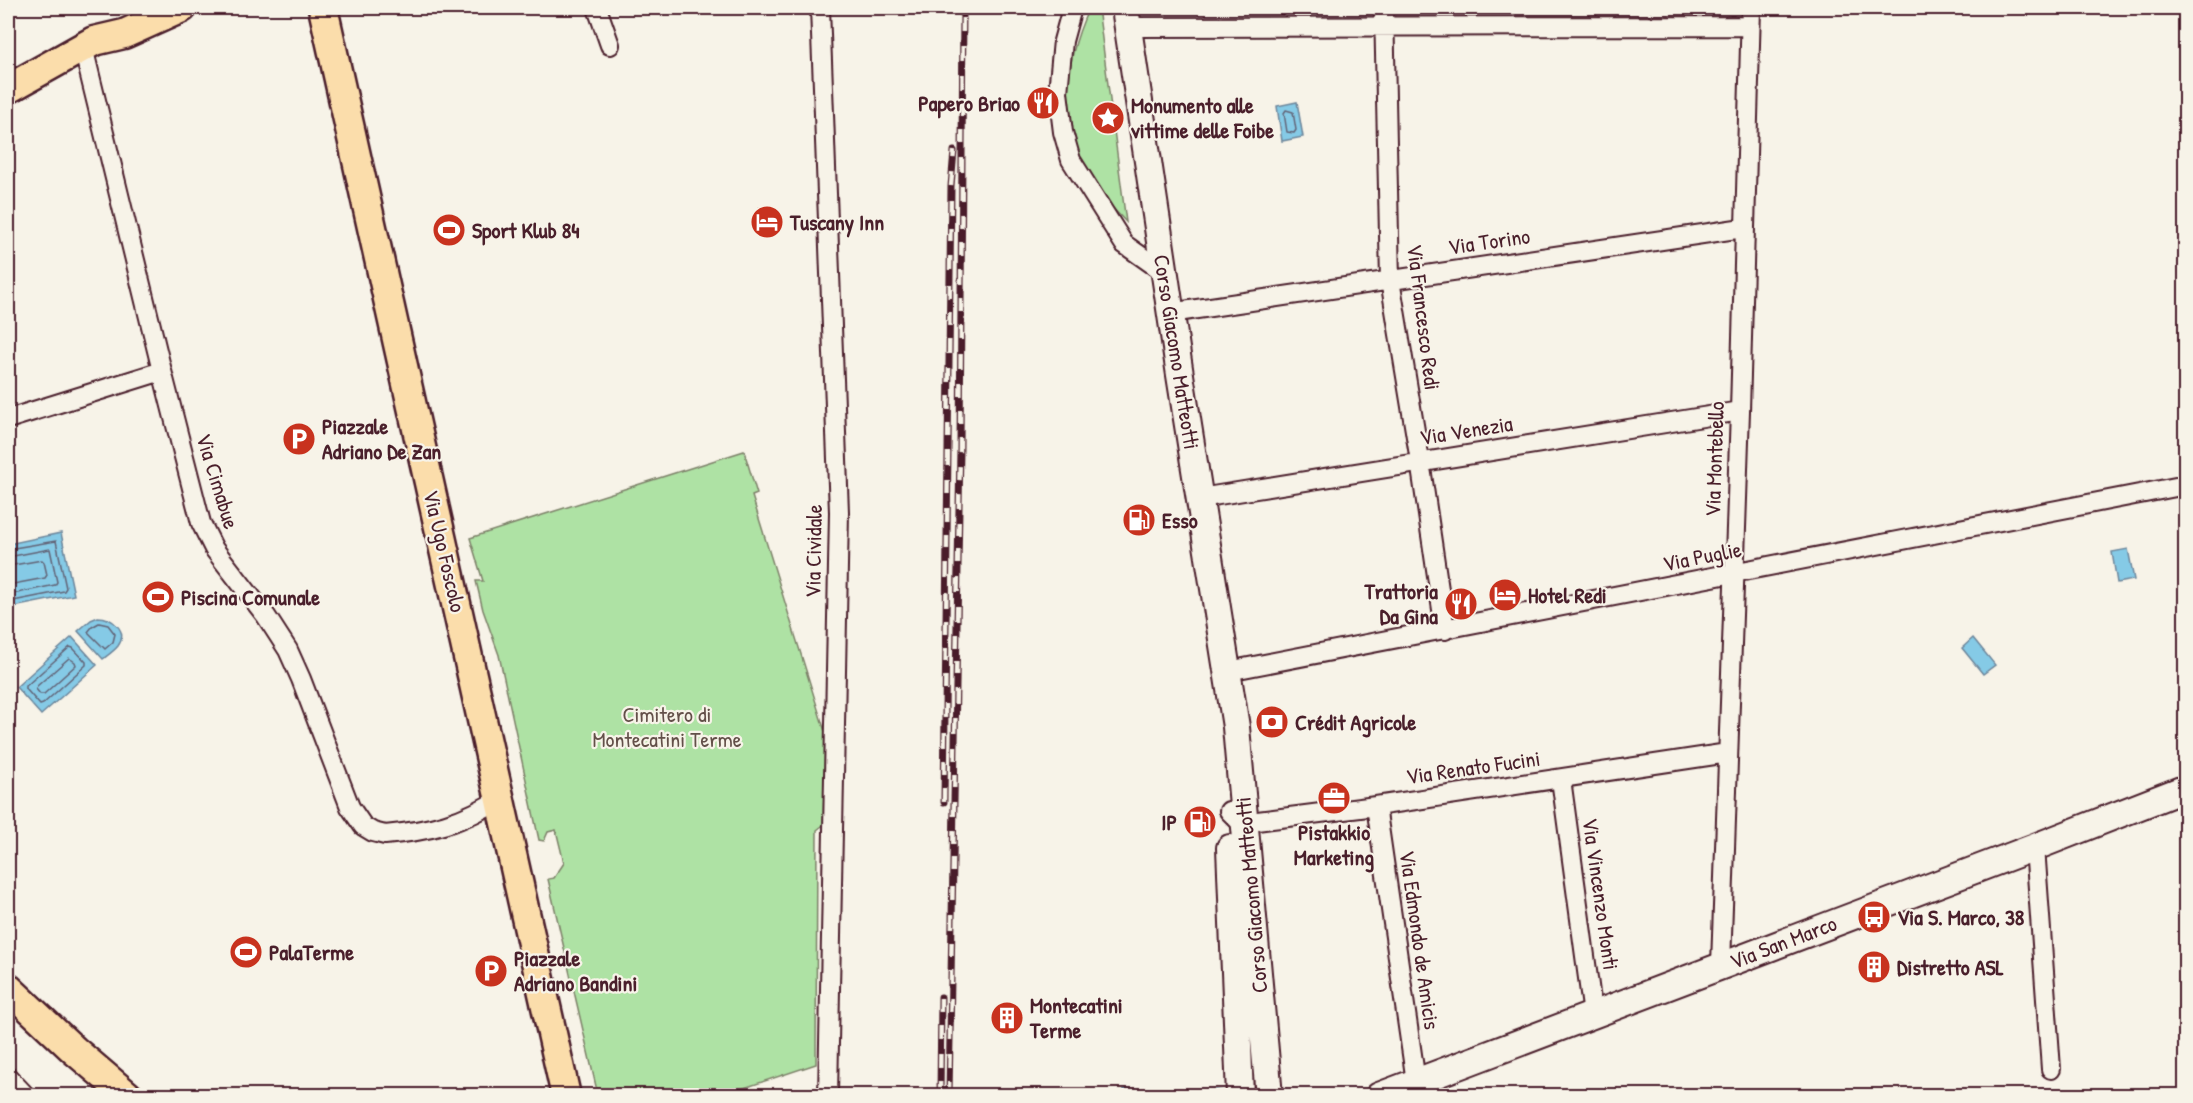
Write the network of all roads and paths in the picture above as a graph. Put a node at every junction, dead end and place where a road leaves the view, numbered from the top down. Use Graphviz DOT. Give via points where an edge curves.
graph roads {
  1 [pos="143,8"];
  2 [pos="182,8"];
  3 [pos="323,8"];
  4 [pos="597,8"];
  5 [pos="820,8"];
  6 [pos="1072,8"];
  7 [pos="1384,16"];
  8 [pos="1126,17"];
  9 [pos="1750,17"];
  10 [pos="89,44"];
  11 [pos="610,45"];
  12 [pos="8,89"];
  13 [pos="1743,228"];
  14 [pos="1165,273"];
  15 [pos="1390,280"];
  16 [pos="1170,313"];
  17 [pos="162,371"];
  18 [pos="1740,411"];
  19 [pos="8,419"];
  20 [pos="1420,461"];
  21 [pos="2186,485"];
  22 [pos="1200,498"];
  23 [pos="1734,574"];
  24 [pos="1445,630"];
  25 [pos="1229,683"];
  26 [pos="1728,753"];
  27 [pos="1561,779"];
  28 [pos="2186,788"];
  29 [pos="500,798"];
  30 [pos="1376,806"];
  31 [pos="1237,817"];
  32 [pos="2035,847"];
  33 [pos="1721,965"];
  34 [pos="8,988"];
  35 [pos="1593,1015"];
  36 [pos="74,1050"];
  37 [pos="2051,1069"];
  38 [pos="8,1077"];
  39 [pos="1416,1082"];
  40 [pos="26,1095"];
  41 [pos="102,1095"];
  42 [pos="128,1095"];
  43 [pos="566,1095"];
  44 [pos="828,1095"];
  45 [pos="1240,1095"];
  46 [pos="1269,1095"];
  47 [pos="1379,1095"];
  1 -- 10 [label="main road" via="118,20"];
  2 -- 10 [label="main road" via="124,34"];
  3 -- 29 [label="main road, Via Ugo Foscolo"];
  4 -- 11 [label="street"];
  5 -- 44 [label="street, Via Cividale" via="838,512"];
  6 -- 14 [label="street" via="1063,41 1058,92 1071,160 1124,244"];
  7 -- 8 [label="street"];
  7 -- 9 [label="street"];
  7 -- 15 [label="street, Via Francesco Redi"];
  8 -- 14 [label="main road, Corso Giacomo Matteotti"];
  9 -- 13 [label="street, Via Montebello"];
  10 -- 12 [label="main road"];
  10 -- 17 [label="street, Via Cimabue"];
  13 -- 15 [label="street, Via Torino"];
  13 -- 18 [label="street, Via Montebello"];
  14 -- 16 [label="main road, Corso Giacomo Matteotti"];
  15 -- 16 [label="street, Via Torino"];
  15 -- 20 [label="street, Via Francesco Redi"];
  16 -- 22 [label="main road, Corso Giacomo Matteotti"];
  17 -- 19 [label="street"];
  17 -- 29 [label="street, Via Cimabue" via="205,532 221,560 288,650 356,818 373,832 398,834 458,822"];
  18 -- 20 [label="street, Via Venezia"];
  18 -- 23 [label="street, Via Montebello"];
  20 -- 22 [label="street, Via Venezia"];
  20 -- 24 [label="street, Via Francesco Redi"];
  21 -- 23 [label="street, Via Puglie"];
  22 -- 25 [label="main road, Corso Giacomo Matteotti"];
  23 -- 24 [label="street, Via Puglie"];
  23 -- 26 [label="street, Via Montebello"];
  24 -- 25 [label="street, Via Puglie"];
  25 -- 31 [label="main road, Corso Giacomo Matteotti" via="1236,727"];
  26 -- 27 [label="street, Via Renato Fucini"];
  26 -- 33 [label="street, Via Montebello"];
  27 -- 30 [label="street, Via Renato Fucini"];
  27 -- 35 [label="street, Via Vincenzo Monti"];
  28 -- 32 [label="main road, Via San Marco"];
  29 -- 43 [label="main road, Via Ugo Foscolo"];
  30 -- 31 [label="street, Via Renato Fucini"];
  30 -- 39 [label="street, Via Edmondo de Amicis"];
  31 -- 45 [label="main road, Corso Giacomo Matteotti"];
  31 -- 46 [label="main road, Corso Giacomo Matteotti"];
  32 -- 33 [label="main road, Via San Marco"];
  32 -- 37 [label="street"];
  33 -- 35 [label="main road, Via San Marco"];
  34 -- 36 [label="main road"];
  35 -- 39 [label="main road, Via San Marco"];
  36 -- 41 [label="main road"];
  36 -- 42 [label="main road"];
  38 -- 40 [label="street"];
  39 -- 47 [label="main road, Via San Marco"];
}
